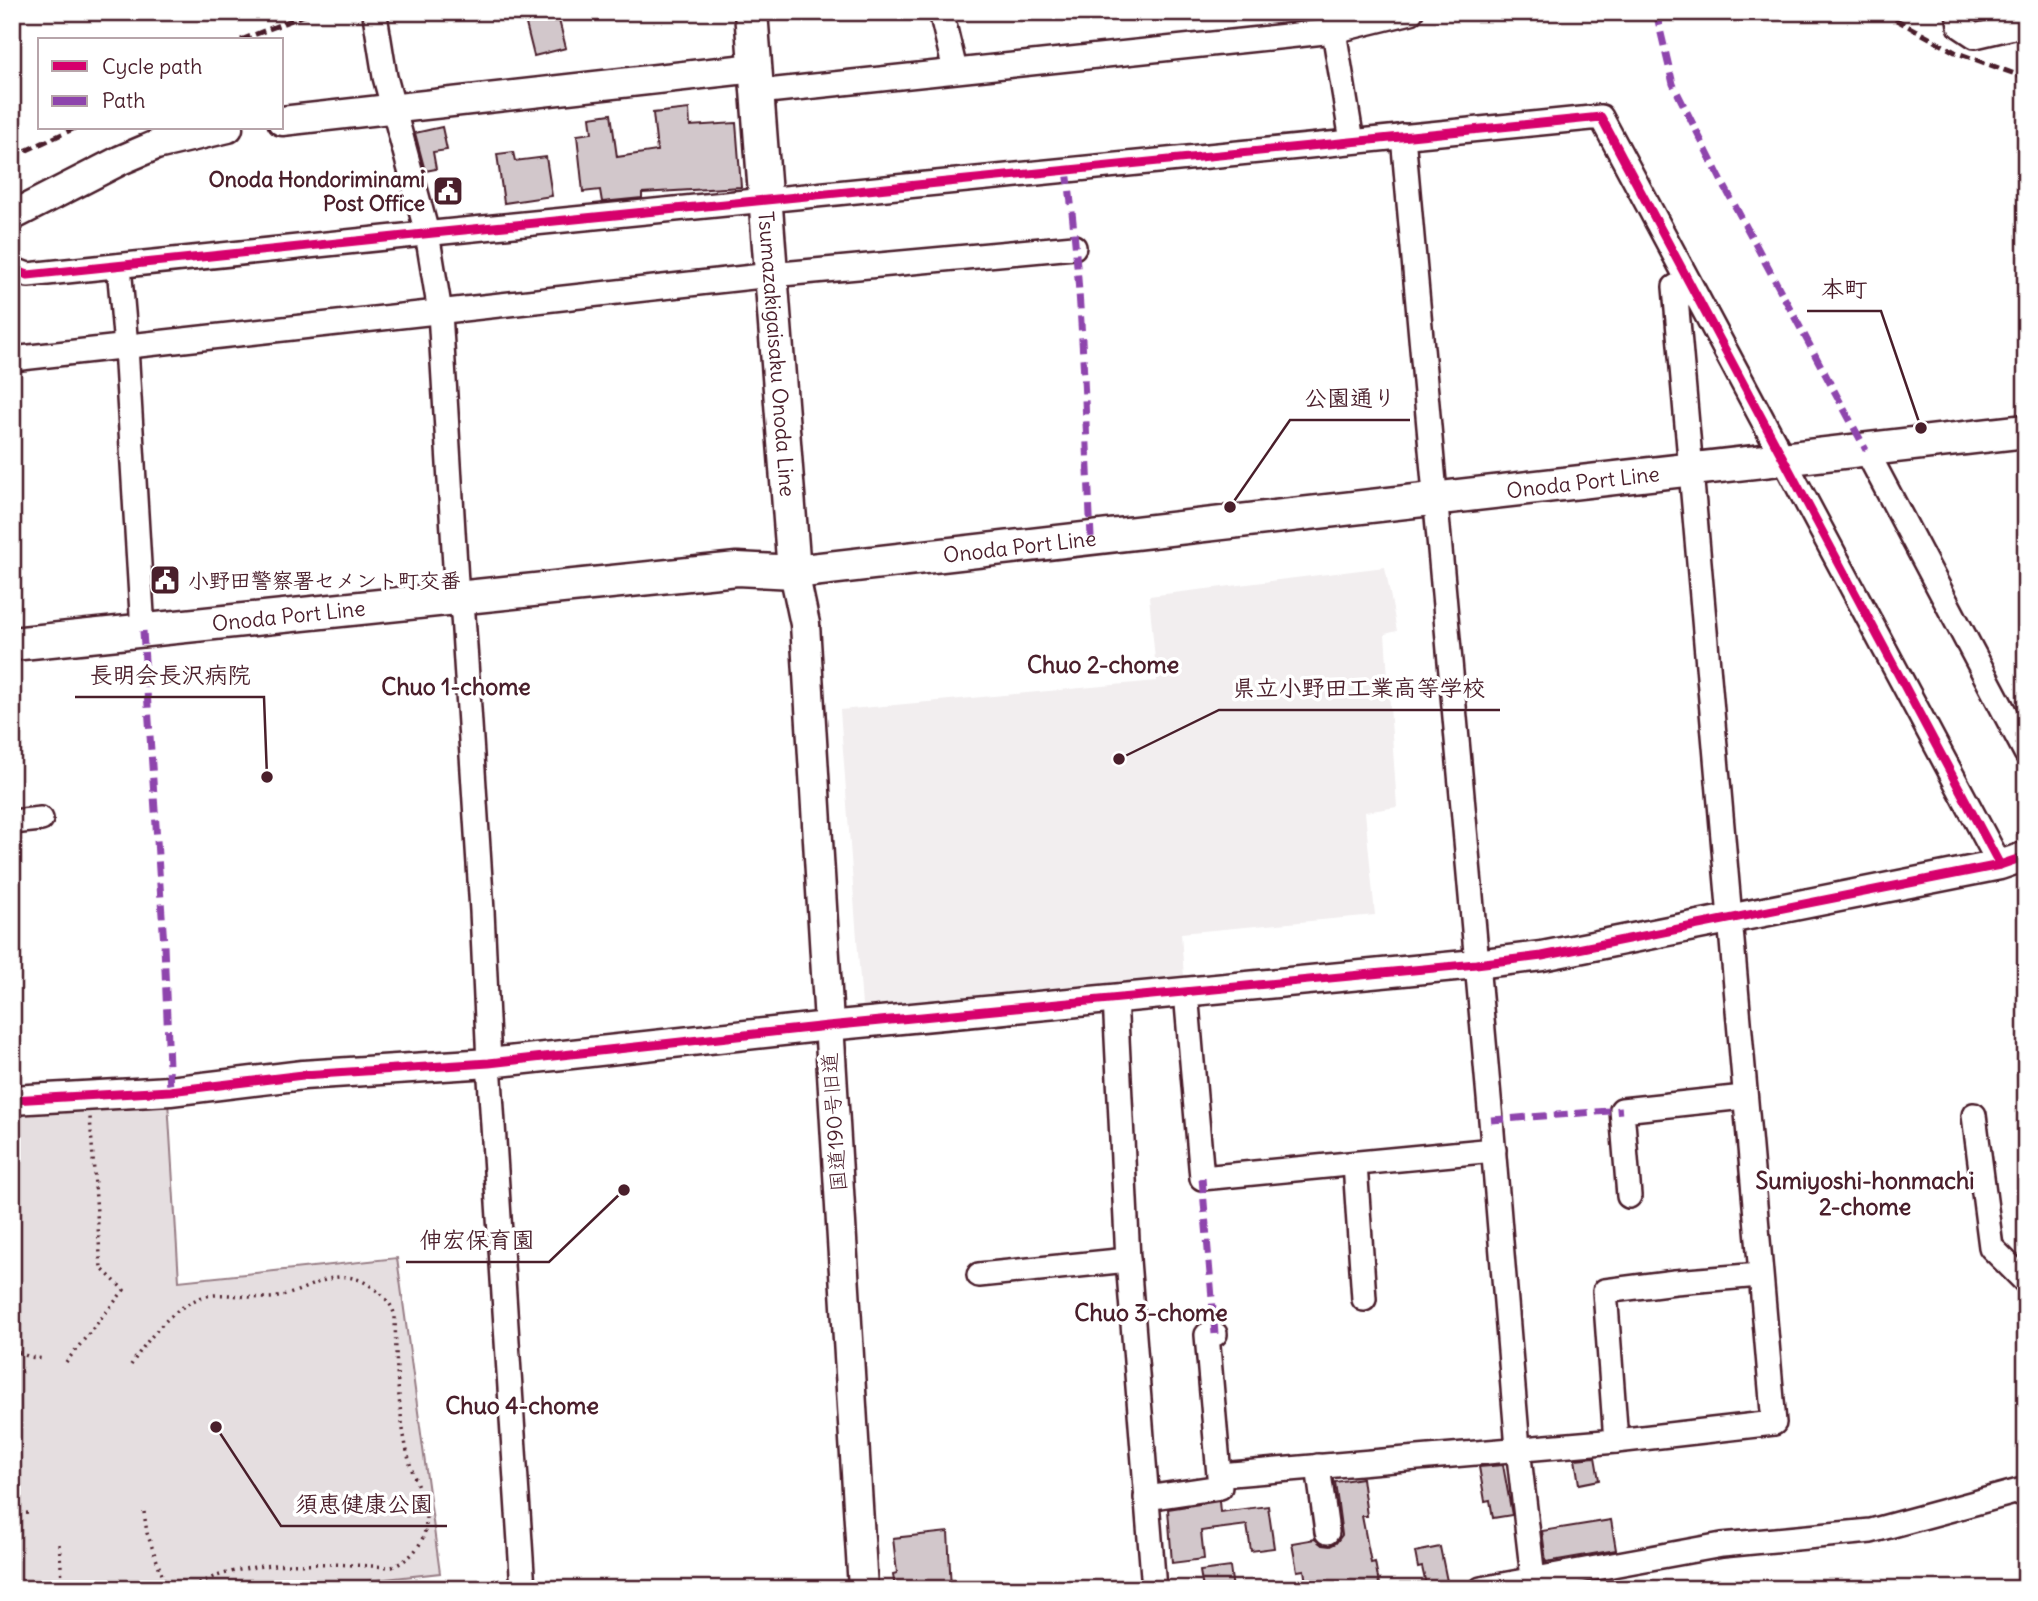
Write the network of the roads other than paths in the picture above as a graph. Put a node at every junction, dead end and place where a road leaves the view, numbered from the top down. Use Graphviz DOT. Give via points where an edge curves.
graph roads {
  1 [pos="751,12"];
  2 [pos="941,12"];
  3 [pos="1412,12"];
  4 [pos="1958,12"];
  5 [pos="374,15"];
  6 [pos="1332,22"];
  7 [pos="2026,24"];
  8 [pos="955,70"];
  9 [pos="757,80"];
  10 [pos="394,108"];
  11 [pos="284,121"];
  12 [pos="218,130"];
  13 [pos="1403,136"];
  14 [pos="1352,141"];
  15 [pos="766,201"];
  16 [pos="12,216"];
  17 [pos="427,233"];
  18 [pos="1074,247"];
  19 [pos="119,266"];
  20 [pos="12,269"];
  21 [pos="771,275"];
  22 [pos="1686,281"];
  23 [pos="440,312"];
  24 [pos="126,347"];
  25 [pos="12,359"];
  26 [pos="2026,431"];
  27 [pos="1866,450"];
  28 [pos="1785,460"];
  29 [pos="1691,470"];
  30 [pos="1436,497"];
  31 [pos="794,572"];
  32 [pos="457,599"];
  33 [pos="143,631"];
  34 [pos="12,644"];
  35 [pos="2026,753"];
  36 [pos="41,819"];
  37 [pos="12,822"];
  38 [pos="2013,860"];
  39 [pos="1731,918"];
  40 [pos="1476,964"];
  41 [pos="1186,992"];
  42 [pos="1115,998"];
  43 [pos="828,1026"];
  44 [pos="489,1063"];
  45 [pos="1744,1097"];
  46 [pos="12,1100"];
  47 [pos="1974,1115"];
  48 [pos="1494,1150"];
  49 [pos="1355,1164"];
  50 [pos="1629,1196"];
  51 [pos="1128,1260"];
  52 [pos="979,1275"];
  53 [pos="1760,1275"];
  54 [pos="2026,1282"];
  55 [pos="1364,1299"];
  56 [pos="1215,1334"];
  57 [pos="1616,1441"];
  58 [pos="1518,1448"];
  59 [pos="1318,1466"];
  60 [pos="1220,1475"];
  61 [pos="2026,1489"];
  62 [pos="1146,1498"];
  63 [pos="1326,1532"];
  64 [pos="1533,1578"];
  65 [pos="523,1589"];
  66 [pos="863,1589"];
  67 [pos="1154,1589"];
  68 [pos="1481,1589"];
  1 -- 9 [label="main road, Tsumazakigaisaku Onoda Line"];
  2 -- 8 [label="street"];
  3 -- 6 [label="street"];
  4 -- 7 [label="street" via="1960,26 1975,36"];
  5 -- 10 [label="street"];
  6 -- 8 [label="street"];
  6 -- 14 [label="street"];
  8 -- 9 [label="street"];
  9 -- 10 [label="street"];
  9 -- 15 [label="main road, Tsumazakigaisaku Onoda Line"];
  10 -- 11 [label="street"];
  10 -- 17 [label="street"];
  12 -- 16 [label="street" via="156,145"];
  13 -- 14 [label="street"];
  13 -- 22 [label="street" via="1601,117"];
  13 -- 30 [label="street"];
  14 -- 15 [label="street"];
  15 -- 17 [label="street"];
  15 -- 21 [label="main road, Tsumazakigaisaku Onoda Line"];
  17 -- 19 [label="street"];
  17 -- 23 [label="street"];
  18 -- 21 [label="street"];
  19 -- 20 [label="street" via="28,275"];
  19 -- 24 [label="street"];
  21 -- 23 [label="street"];
  21 -- 31 [label="main road, Tsumazakigaisaku Onoda Line"];
  22 -- 28 [label="street"];
  22 -- 29 [label="street" via="1675,288"];
  23 -- 24 [label="street"];
  23 -- 32 [label="street"];
  24 -- 25 [label="street"];
  24 -- 33 [label="street"];
  26 -- 27 [label="main road, Onoda Port Line"];
  27 -- 28 [label="main road, Onoda Port Line"];
  27 -- 35 [label="street"];
  28 -- 29 [label="main road, Onoda Port Line"];
  28 -- 38 [label="street"];
  29 -- 30 [label="main road, Onoda Port Line"];
  29 -- 39 [label="street"];
  30 -- 31 [label="main road, Onoda Port Line"];
  30 -- 40 [label="street"];
  31 -- 32 [label="main road, Onoda Port Line" via="737,569"];
  31 -- 43 [label="street, 国道190号旧道" via="805,624"];
  32 -- 33 [label="main road, Onoda Port Line"];
  32 -- 44 [label="street" via="465,642"];
  33 -- 34 [label="main road, Onoda Port Line"];
  36 -- 37 [label="street"];
  38 -- 39 [label="street"];
  39 -- 40 [label="street" via="1542,956"];
  39 -- 45 [label="street"];
  40 -- 41 [label="street"];
  40 -- 48 [label="street"];
  41 -- 42 [label="street"];
  41 -- 49 [label="street" via="1202,1178"];
  42 -- 43 [label="street"];
  42 -- 51 [label="street"];
  43 -- 44 [label="street"];
  43 -- 66 [label="street, 国道190号旧道"];
  44 -- 46 [label="street"];
  44 -- 65 [label="street"];
  45 -- 50 [label="street" via="1622,1110"];
  45 -- 53 [label="street"];
  47 -- 54 [label="street" via="1991,1247"];
  48 -- 49 [label="street"];
  48 -- 58 [label="street"];
  49 -- 55 [label="street"];
  51 -- 52 [label="street"];
  51 -- 62 [label="street"];
  53 -- 57 [label="street" via="1605,1291"];
  53 -- 57 [label="street" via="1774,1423"];
  56 -- 60 [label="street" via="1207,1335"];
  57 -- 58 [label="street"];
  58 -- 59 [label="street"];
  58 -- 64 [label="street"];
  59 -- 60 [label="street"];
  59 -- 63 [label="street"];
  60 -- 62 [label="street" via="1220,1487"];
  61 -- 64 [label="street" via="1871,1531 1722,1545"];
  62 -- 67 [label="street"];
  64 -- 68 [label="street"];
}
